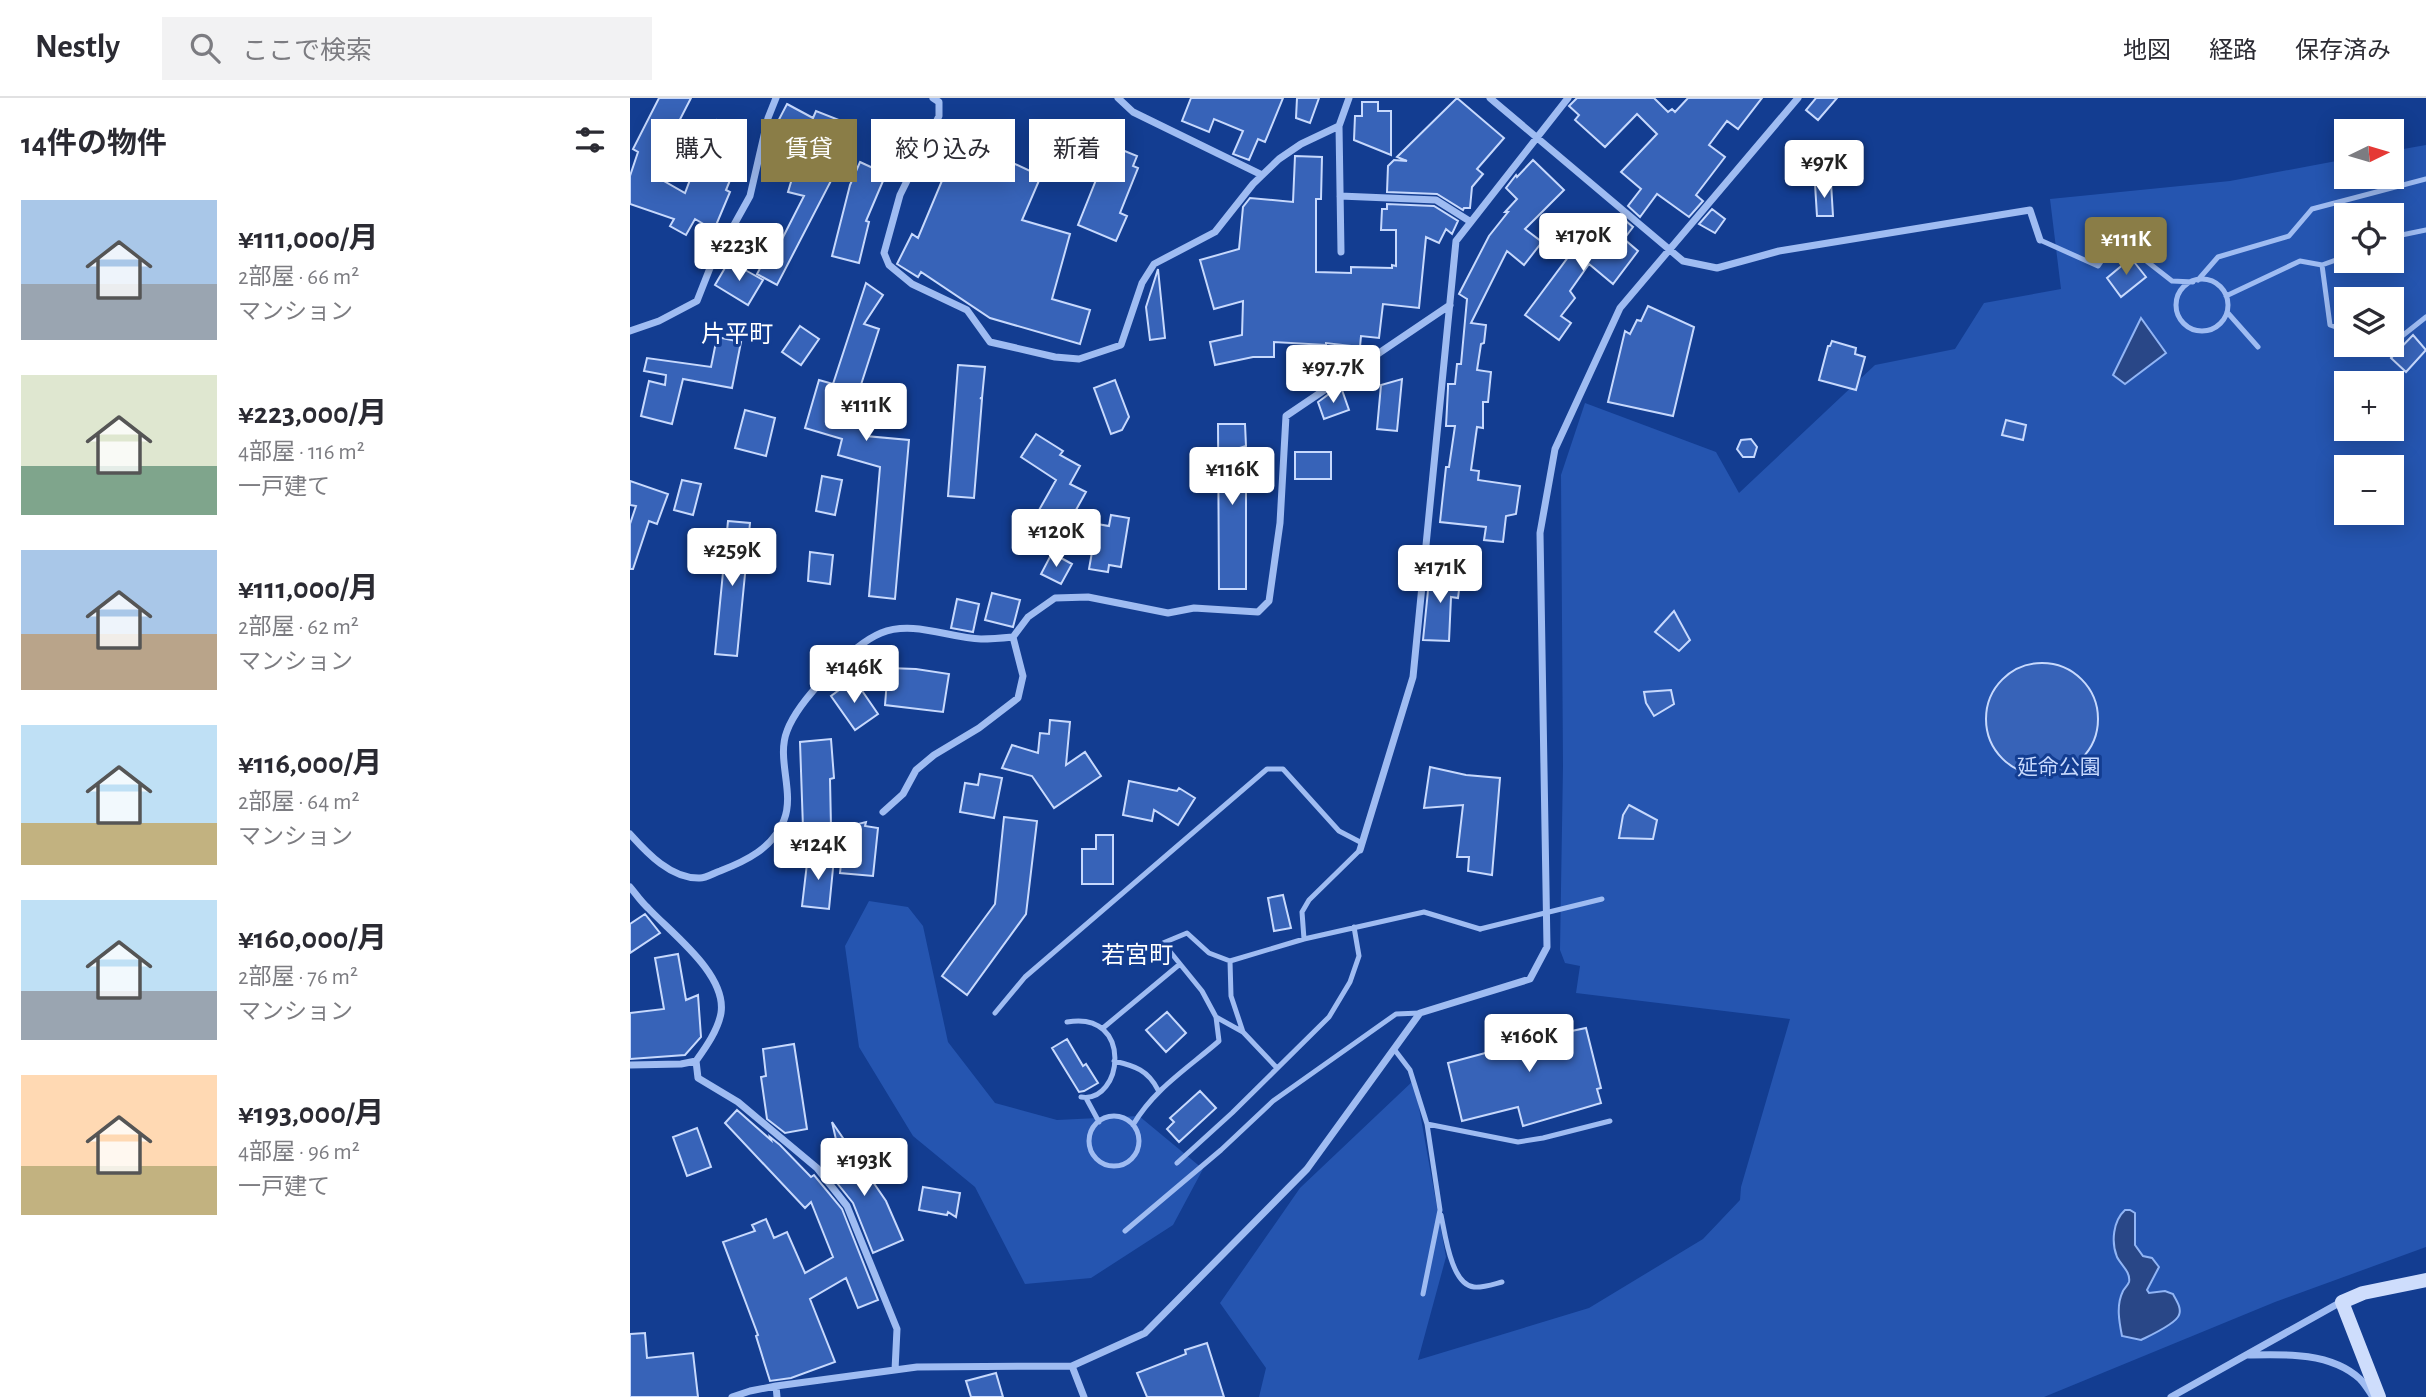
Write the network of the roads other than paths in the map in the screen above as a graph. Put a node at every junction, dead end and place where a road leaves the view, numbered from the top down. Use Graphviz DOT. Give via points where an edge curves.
graph roads {
  1 [pos="776,98"];
  2 [pos="933,98"];
  3 [pos="1118,98"];
  4 [pos="1349,98"];
  5 [pos="1490,98"];
  6 [pos="1569,98"];
  7 [pos="1798,98"];
  8 [pos="1339,126"];
  9 [pos="1539,139"];
  10 [pos="1262,175"];
  11 [pos="2426,179"];
  12 [pos="1340,196"];
  13 [pos="1471,222"];
  14 [pos="2426,230"];
  15 [pos="2404,235"];
  16 [pos="2040,240"];
  17 [pos="1670,249"];
  18 [pos="1341,252"];
  19 [pos="2334,261"];
  20 [pos="2322,265"];
  21 [pos="2195,281"];
  22 [pos="2226,296"];
  23 [pos="1450,305"];
  24 [pos="2227,312"];
  25 [pos="2426,317"];
  26 [pos="2334,326"];
  27 [pos="630,331"];
  28 [pos="2404,334"];
  29 [pos="2258,347"];
  30 [pos="1013,637"];
  31 [pos="883,812"];
  32 [pos="630,834"];
  33 [pos="1361,846"];
  34 [pos="630,887"];
  35 [pos="1602,899"];
  36 [pos="1354,927"];
  37 [pos="1304,939"];
  38 [pos="1230,961"];
  39 [pos="1180,964"];
  40 [pos="995,1013"];
  41 [pos="1420,1013"];
  42 [pos="1216,1017"];
  43 [pos="1068,1022"];
  44 [pos="1103,1028"];
  45 [pos="1243,1032"];
  46 [pos="1394,1049"];
  47 [pos="696,1061"];
  48 [pos="1114,1061"];
  49 [pos="630,1065"];
  50 [pos="1277,1068"];
  51 [pos="1158,1090"];
  52 [pos="1610,1121"];
  53 [pos="1099,1122"];
  54 [pos="1133,1125"];
  55 [pos="1427,1125"];
  56 [pos="1177,1163"];
  57 [pos="1440,1210"];
  58 [pos="1125,1231"];
  59 [pos="2426,1280"];
  60 [pos="1502,1282"];
  61 [pos="1423,1294"];
  62 [pos="2342,1302"];
  63 [pos="2247,1355"];
  64 [pos="1072,1366"];
  65 [pos="895,1370"];
  66 [pos="776,1386"];
  67 [pos="732,1397"];
  68 [pos="777,1397"];
  69 [pos="1084,1397"];
  70 [pos="2171,1397"];
  71 [pos="2373,1397"];
  72 [pos="2379,1397"];
  1 -- 27 [label="street" via="750,196 696,301"];
  2 -- 10 [label="street" via="939,102 939,116 900,195 884,253 888,265 912,284 967,310 990,342 1079,359 1121,345 1142,283 1154,264 1215,232"];
  3 -- 10 [label="street" via="1133,112"];
  4 -- 8 [label="street"];
  5 -- 9 [label="street"];
  6 -- 9 [label="street"];
  7 -- 17 [label="street"];
  8 -- 10 [label="street" via="1301,144"];
  8 -- 12 [label="street"];
  9 -- 13 [label="street"];
  9 -- 17 [label="street"];
  11 -- 21 [label="lane" via="2312,209 2289,236 2218,257"];
  12 -- 13 [label="street" via="1436,200"];
  12 -- 18 [label="street"];
  13 -- 23 [label="street" via="1456,242"];
  14 -- 15 [label="lane"];
  16 -- 17 [label="street" via="2031,209 1779,251 1717,268 1683,261"];
  16 -- 21 [label="lane" via="2098,266 2117,238 2172,281"];
  17 -- 41 [label="street" via="1620,308 1555,449 1542,521 1547,947 1530,979"];
  19 -- 20 [label="lane"];
  20 -- 22 [label="lane" via="2300,261"];
  20 -- 26 [label="lane" via="2330,325"];
  21 -- 22 [label="lane" via="2215,283"];
  21 -- 24 [label="lane" via="2183,288 2176,304 2187,326 2211,330"];
  22 -- 24 [label="lane"];
  23 -- 30 [label="street" via="1286,416 1280,523 1269,601 1258,612 1194,608 1168,613 1088,597 1055,598 1028,617"];
  23 -- 33 [label="street" via="1413,677"];
  24 -- 29 [label="lane"];
  25 -- 28 [label="lane"];
  30 -- 31 [label="street" via="1023,676 1018,698 916,769 903,794"];
  30 -- 32 [label="street" via="981,639 909,628 882,633 849,654 797,711 786,732 785,819 772,842 743,863 700,878 653,859"];
  33 -- 37 [label="lane" via="1309,900 1302,912"];
  33 -- 40 [label="lane" via="1339,831 1283,769 1267,769 1025,977"];
  34 -- 47 [label="street" via="701,960 718,990 722,1012"];
  35 -- 36 [label="lane, bridge" via="1480,929 1424,912"];
  36 -- 37 [label="lane"];
  36 -- 50 [label="lane" via="1359,956 1350,982 1329,1017"];
  37 -- 38 [label="lane"];
  38 -- 39 [label="lane" via="1209,953 1187,933 1163,943"];
  38 -- 45 [label="lane" via="1231,996"];
  39 -- 42 [label="lane"];
  39 -- 44 [label="lane"];
  41 -- 46 [label="street"];
  41 -- 58 [label="lane" via="1396,1014 1273,1101"];
  42 -- 45 [label="lane"];
  42 -- 51 [label="lane" via="1219,1041"];
  43 -- 44 [label="lane" via="1083,1019"];
  44 -- 48 [label="lane"];
  45 -- 50 [label="lane"];
  46 -- 55 [label="lane" via="1410,1070"];
  46 -- 64 [label="street" via="1307,1169 1145,1333"];
  47 -- 49 [label="street"];
  47 -- 65 [label="street" via="698,1078 738,1102 817,1168 848,1206 897,1329"];
  48 -- 51 [label="lane" via="1138,1066"];
  48 -- 53 [label="lane" via="1107,1088 1083,1098"];
  50 -- 56 [label="lane"];
  51 -- 54 [label="lane"];
  52 -- 55 [label="lane" via="1518,1142"];
  53 -- 54 [label="lane" via="1118,1117"];
  53 -- 54 [label="lane" via="1091,1133 1091,1150 1109,1166 1124,1164 1136,1154 1139,1139"];
  55 -- 57 [label="lane"];
  57 -- 60 [label="lane" via="1460,1280 1473,1287"];
  57 -- 61 [label="lane"];
  59 -- 62 [label="street"];
  62 -- 63 [label="street"];
  62 -- 72 [label="street"];
  63 -- 70 [label="street"];
  63 -- 71 [label="street" via="2293,1353 2332,1363 2360,1379"];
  64 -- 65 [label="street"];
  64 -- 69 [label="street"];
  65 -- 66 [label="street"];
  66 -- 67 [label="street"];
  66 -- 68 [label="street"];
}
